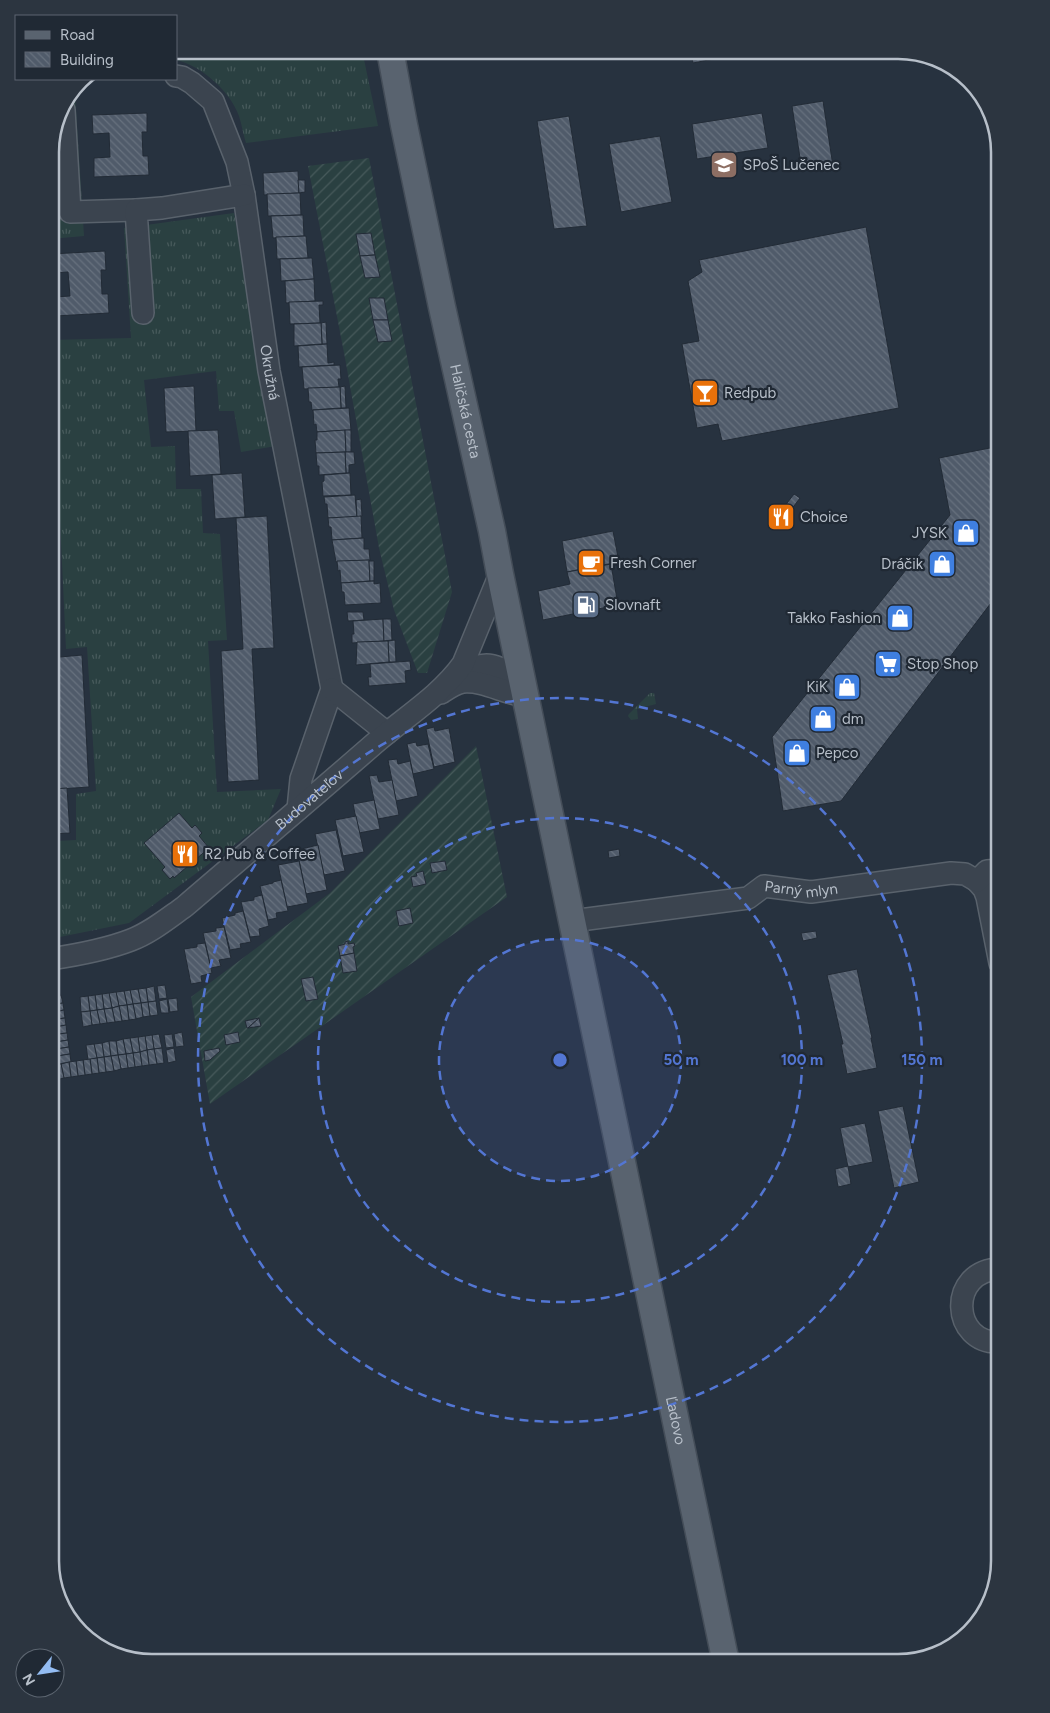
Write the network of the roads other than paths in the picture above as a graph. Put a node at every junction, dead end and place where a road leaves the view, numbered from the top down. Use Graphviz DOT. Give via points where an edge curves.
graph roads {
  1 [pos="392,59"];
  2 [pos="178,77"];
  3 [pos="65,120"];
  4 [pos="244,195"];
  5 [pos="136,210"];
  6 [pos="143,312"];
  7 [pos="500,574"];
  8 [pos="454,676"];
  9 [pos="332,689"];
  10 [pos="524,689"];
  11 [pos="434,696"];
  12 [pos="387,733"];
  13 [pos="298,809"];
  14 [pos="991,871"];
  15 [pos="977,881"];
  16 [pos="572,921"];
  17 [pos="991,921"];
  18 [pos="59,957"];
  19 [pos="991,1270"];
  20 [pos="991,1341"];
  21 [pos="724,1654"];
  1 -- 7 [label="main road, Haličská cesta"];
  2 -- 4 [label="street, Okružná" via="192,83 213,101 237,162"];
  3 -- 5 [label="street" via="70,212"];
  4 -- 5 [label="street"];
  4 -- 9 [label="street, Okružná" via="269,371"];
  5 -- 6 [label="street"];
  7 -- 8 [label="street, Budovateľov" via="463,664"];
  7 -- 10 [label="main road, Haličská cesta"];
  8 -- 10 [label="street, Budovateľov" via="476,666 493,664"];
  8 -- 11 [label="street, Budovateľov"];
  9 -- 12 [label="street"];
  9 -- 13 [label="street" via="301,779"];
  10 -- 11 [label="street, Budovateľov" via="512,695 481,684 463,682"];
  10 -- 16 [label="main road, Haličská cesta"];
  11 -- 12 [label="street, Budovateľov"];
  12 -- 13 [label="street, Budovateľov"];
  13 -- 18 [label="street, Budovateľov" via="184,907 153,929 110,947"];
  14 -- 15 [label="street"];
  15 -- 16 [label="street, Parný mlyn" via="965,874 951,873 811,892 764,886 748,898"];
  15 -- 17 [label="street" via="984,890"];
  16 -- 21 [label="main road, Ľadovo"];
  19 -- 20 [label="street" via="982,1272 968,1284 961,1308 972,1332"];
}
